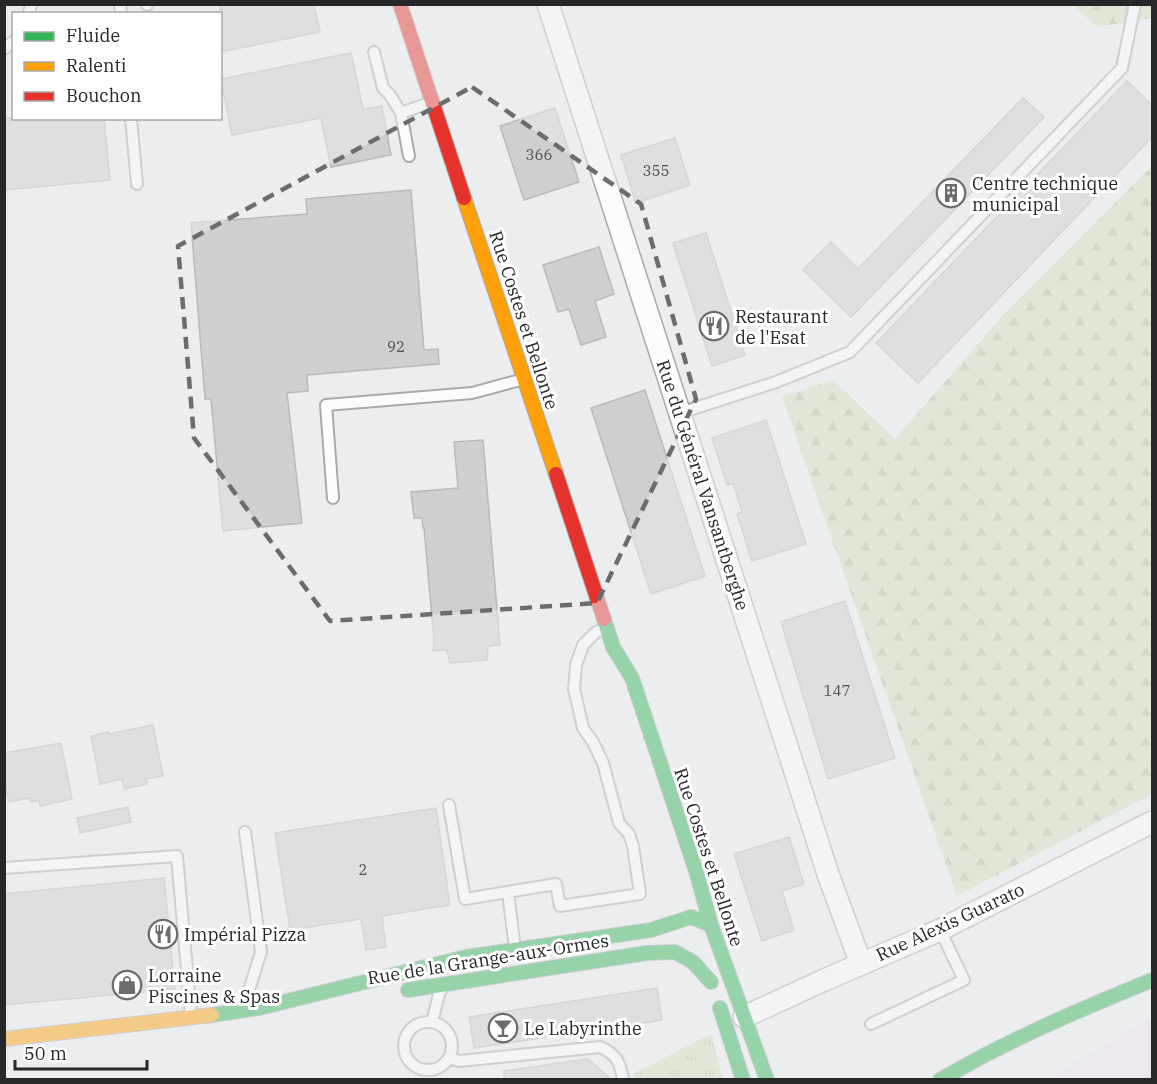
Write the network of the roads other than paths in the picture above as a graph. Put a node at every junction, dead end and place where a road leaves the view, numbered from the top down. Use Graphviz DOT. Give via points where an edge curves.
graph roads {
  1 [pos="400,4"];
  2 [pos="548,4"];
  3 [pos="1135,4"];
  4 [pos="374,52"];
  5 [pos="432,102"];
  6 [pos="401,113"];
  7 [pos="131,120"];
  8 [pos="409,156"];
  9 [pos="137,184"];
  10 [pos="524,379"];
  11 [pos="680,413"];
  12 [pos="333,498"];
  13 [pos="607,628"];
  14 [pos="613,647"];
  15 [pos="616,675"];
  16 [pos="449,805"];
  17 [pos="1152,822"];
  18 [pos="245,832"];
  19 [pos="4,868"];
  20 [pos="508,892"];
  21 [pos="940,930"];
  22 [pos="700,931"];
  23 [pos="515,949"];
  24 [pos="442,963"];
  25 [pos="861,964"];
  26 [pos="519,973"];
  27 [pos="1152,980"];
  28 [pos="711,982"];
  29 [pos="445,984"];
  30 [pos="389,993"];
  31 [pos="356,998"];
  32 [pos="256,1008"];
  33 [pos="744,1017"];
  34 [pos="191,1018"];
  35 [pos="432,1023"];
  36 [pos="871,1024"];
  37 [pos="4,1039"];
  38 [pos="448,1058"];
  39 [pos="967,1063"];
  40 [pos="431,1075"];
  41 [pos="623,1080"];
  42 [pos="743,1080"];
  43 [pos="767,1080"];
  44 [pos="940,1080"];
  45 [pos="949,1080"];
  1 -- 5 [label="main road, Rue Costes et Bellonte"];
  2 -- 11 [label="street, Rue du Général Vansantberghe"];
  3 -- 11 [label="lane" via="1122,68 850,352 776,382"];
  4 -- 6 [label="lane" via="383,88"];
  5 -- 6 [label="lane"];
  5 -- 10 [label="main road, Rue Costes et Bellonte"];
  6 -- 8 [label="lane"];
  7 -- 9 [label="lane"];
  10 -- 12 [label="lane" via="472,393 326,405"];
  10 -- 13 [label="main road, Rue Costes et Bellonte"];
  11 -- 25 [label="street, Rue du Général Vansantberghe" via="828,874"];
  13 -- 14 [label="main road, Rue Costes et Bellonte"];
  13 -- 20 [label="lane" via="596,632 583,645 574,689 583,728 603,763 619,823 633,846 640,894 560,906 556,884"];
  14 -- 15 [label="main road, Rue Costes et Bellonte"];
  14 -- 22 [label="main road, Rue Costes et Bellonte" via="632,678 696,871"];
  16 -- 20 [label="lane" via="465,899"];
  17 -- 21 [label="street, Rue Alexis Guarato"];
  18 -- 32 [label="lane" via="261,952 249,990"];
  19 -- 34 [label="lane" via="177,856"];
  20 -- 23 [label="lane"];
  21 -- 25 [label="street, Rue Alexis Guarato"];
  21 -- 36 [label="lane" via="964,980"];
  22 -- 23 [label="main road, Rue de la Grange-aux-Ormes" via="651,930"];
  22 -- 28 [label="main road, Rue Costes et Bellonte"];
  22 -- 33 [label="main road, Rue Costes et Bellonte"];
  23 -- 24 [label="main road, Rue de la Grange-aux-Ormes"];
  23 -- 26 [label="lane"];
  24 -- 29 [label="lane"];
  24 -- 32 [label="main road, Rue de la Grange-aux-Ormes"];
  25 -- 33 [label="street, Rue Alexis Guarato"];
  26 -- 28 [label="main road, Rue de la Grange-aux-Ormes" via="675,952 693,962"];
  26 -- 29 [label="main road, Rue de la Grange-aux-Ormes"];
  27 -- 39 [label="main road"];
  28 -- 42 [label="main road, Rue Costes et Bellonte"];
  29 -- 30 [label="main road, Rue de la Grange-aux-Ormes"];
  29 -- 35 [label="lane"];
  31 -- 32 [label="main road, Rue de la Grange-aux-Ormes"];
  32 -- 34 [label="main road, Rue de la Grange-aux-Ormes"];
  33 -- 43 [label="main road, Rue Costes et Bellonte"];
  34 -- 37 [label="main road, Rue de la Grange-aux-Ormes"];
  35 -- 38 [label="lane" via="449,1036"];
  35 -- 40 [label="lane" via="416,1025 405,1037 404,1045 408,1061"];
  38 -- 40 [label="lane"];
  38 -- 41 [label="lane" via="459,1061 600,1047 617,1059"];
  39 -- 44 [label="main road"];
  39 -- 45 [label="main road"];
}
